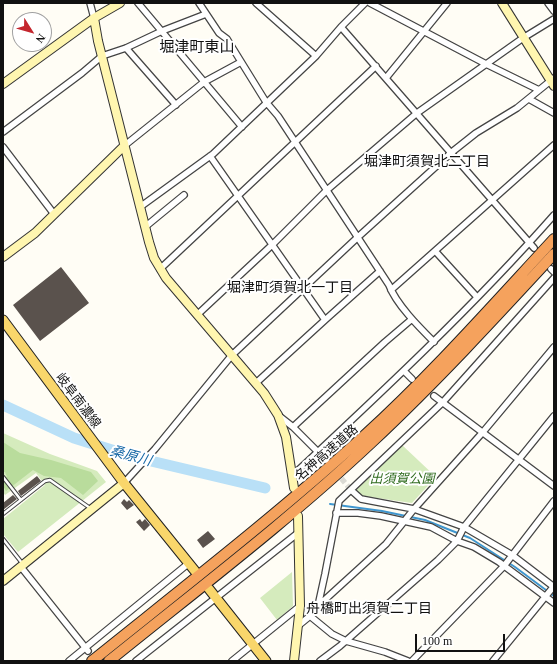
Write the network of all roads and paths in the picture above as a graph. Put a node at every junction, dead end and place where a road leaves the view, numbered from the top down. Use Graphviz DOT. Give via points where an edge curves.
graph roads {
  1 [pos="90,3"];
  2 [pos="120,3"];
  3 [pos="138,3"];
  4 [pos="199,3"];
  5 [pos="256,3"];
  6 [pos="366,3"];
  7 [pos="370,3"];
  8 [pos="448,3"];
  9 [pos="502,3"];
  10 [pos="548,3"];
  11 [pos="554,11"];
  12 [pos="206,14"];
  13 [pos="94,18"];
  14 [pos="554,19"];
  15 [pos="341,27"];
  16 [pos="162,31"];
  17 [pos="424,31"];
  18 [pos="523,38"];
  19 [pos="126,48"];
  20 [pos="102,56"];
  21 [pos="316,56"];
  22 [pos="242,62"];
  23 [pos="486,64"];
  24 [pos="376,66"];
  25 [pos="386,78"];
  26 [pos="204,82"];
  27 [pos="553,82"];
  28 [pos="3,84"];
  29 [pos="539,90"];
  30 [pos="529,99"];
  31 [pos="266,102"];
  32 [pos="176,105"];
  33 [pos="417,113"];
  34 [pos="554,113"];
  35 [pos="242,127"];
  36 [pos="3,132"];
  37 [pos="295,142"];
  38 [pos="554,145"];
  39 [pos="3,146"];
  40 [pos="124,146"];
  41 [pos="452,152"];
  42 [pos="210,156"];
  43 [pos="327,190"];
  44 [pos="184,195"];
  45 [pos="238,196"];
  46 [pos="492,200"];
  47 [pos="140,207"];
  48 [pos="54,214"];
  49 [pos="554,215"];
  50 [pos="145,227"];
  51 [pos="358,237"];
  52 [pos="554,239"];
  53 [pos="529,243"];
  54 [pos="272,245"];
  55 [pos="534,248"];
  56 [pos="436,252"];
  57 [pos="554,254"];
  58 [pos="3,257"];
  59 [pos="160,269"];
  60 [pos="380,271"];
  61 [pos="554,278"];
  62 [pos="303,288"];
  63 [pos="391,290"];
  64 [pos="477,297"];
  65 [pos="197,315"];
  66 [pos="412,319"];
  67 [pos="3,320"];
  68 [pos="325,320"];
  69 [pos="434,342"];
  70 [pos="554,346"];
  71 [pos="232,355"];
  72 [pos="404,371"];
  73 [pos="412,379"];
  74 [pos="256,383"];
  75 [pos="434,396"];
  76 [pos="443,402"];
  77 [pos="278,415"];
  78 [pos="554,416"];
  79 [pos="293,427"];
  80 [pos="483,432"];
  81 [pos="318,452"];
  82 [pos="519,459"];
  83 [pos="326,460"];
  84 [pos="292,476"];
  85 [pos="3,477"];
  86 [pos="124,483"];
  87 [pos="554,486"];
  88 [pos="294,488"];
  89 [pos="351,490"];
  90 [pos="21,500"];
  91 [pos="554,502"];
  92 [pos="92,509"];
  93 [pos="413,511"];
  94 [pos="337,512"];
  95 [pos="3,514"];
  96 [pos="298,516"];
  97 [pos="406,520"];
  98 [pos="463,529"];
  99 [pos="298,534"];
  100 [pos="3,539"];
  101 [pos="458,539"];
  102 [pos="511,557"];
  103 [pos="188,563"];
  104 [pos="505,565"];
  105 [pos="22,566"];
  106 [pos="194,571"];
  107 [pos="3,581"];
  108 [pos="553,587"];
  109 [pos="209,589"];
  110 [pos="546,596"];
  111 [pos="216,598"];
  112 [pos="554,604"];
  113 [pos="300,606"];
  114 [pos="318,606"];
  115 [pos="310,616"];
  116 [pos="299,625"];
  117 [pos="346,641"];
  118 [pos="253,644"];
  119 [pos="87,650"];
  120 [pos="69,661"];
  121 [pos="92,661"];
  122 [pos="109,661"];
  123 [pos="136,661"];
  124 [pos="232,661"];
  125 [pos="266,661"];
  126 [pos="294,661"];
  127 [pos="320,661"];
  128 [pos="408,661"];
  129 [pos="412,661"];
  130 [pos="493,661"];
  1 -- 13 [label="street"];
  2 -- 13 [label="street"];
  3 -- 16 [label="street"];
  4 -- 12 [label="street"];
  5 -- 21 [label="street"];
  6 -- 15 [label="street"];
  7 -- 17 [label="street"];
  8 -- 17 [label="street"];
  9 -- 18 [label="street"];
  10 -- 11 [label="street"];
  12 -- 16 [label="street"];
  12 -- 22 [label="street"];
  13 -- 20 [label="street"];
  13 -- 28 [label="street"];
  14 -- 18 [label="street"];
  15 -- 21 [label="street"];
  15 -- 24 [label="street"];
  16 -- 19 [label="street"];
  16 -- 26 [label="street"];
  17 -- 23 [label="street"];
  17 -- 25 [label="street"];
  18 -- 23 [label="street"];
  18 -- 27 [label="street"];
  19 -- 20 [label="street"];
  19 -- 32 [label="street"];
  20 -- 36 [label="street"];
  20 -- 40 [label="street"];
  21 -- 31 [label="street"];
  22 -- 26 [label="street"];
  22 -- 31 [label="street"];
  23 -- 29 [label="street"];
  23 -- 33 [label="street"];
  24 -- 25 [label="street"];
  24 -- 37 [label="street"];
  25 -- 33 [label="street"];
  26 -- 32 [label="street"];
  26 -- 35 [label="street"];
  27 -- 29 [label="street"];
  29 -- 30 [label="street"];
  30 -- 34 [label="street"];
  30 -- 41 [label="street" via="476,133"];
  31 -- 35 [label="street"];
  31 -- 37 [label="street"];
  32 -- 40 [label="street"];
  33 -- 41 [label="street"];
  33 -- 43 [label="street"];
  35 -- 42 [label="street"];
  37 -- 43 [label="street"];
  37 -- 45 [label="street"];
  38 -- 46 [label="street"];
  39 -- 48 [label="street"];
  40 -- 47 [label="street"];
  40 -- 48 [label="street"];
  41 -- 46 [label="street"];
  41 -- 51 [label="street"];
  42 -- 45 [label="street"];
  42 -- 47 [label="street"];
  43 -- 51 [label="street"];
  43 -- 54 [label="street"];
  44 -- 50 [label="street"];
  45 -- 54 [label="street"];
  45 -- 59 [label="street"];
  46 -- 53 [label="street"];
  46 -- 56 [label="street"];
  47 -- 50 [label="street"];
  48 -- 58 [label="street"];
  49 -- 53 [label="street"];
  50 -- 59 [label="street"];
  51 -- 60 [label="street"];
  51 -- 62 [label="street"];
  52 -- 121 [label="highway, 名神高速道路" via="427,374 365,435 255,530"];
  53 -- 55 [label="street"];
  53 -- 64 [label="street"];
  54 -- 62 [label="street"];
  54 -- 65 [label="street"];
  56 -- 63 [label="street"];
  56 -- 64 [label="street"];
  57 -- 122 [label="highway, 名神高速道路" via="434,381 372,442 262,538"];
  59 -- 65 [label="street"];
  60 -- 63 [label="street"];
  60 -- 68 [label="street"];
  61 -- 76 [label="street"];
  62 -- 68 [label="street"];
  62 -- 71 [label="street"];
  63 -- 66 [label="street"];
  64 -- 69 [label="street"];
  65 -- 71 [label="street"];
  66 -- 69 [label="street"];
  66 -- 79 [label="street"];
  67 -- 86 [label="main road, 岐阜南濃線"];
  68 -- 74 [label="street"];
  69 -- 72 [label="street"];
  70 -- 80 [label="street"];
  71 -- 74 [label="street"];
  71 -- 86 [label="street" via="156,449"];
  72 -- 73 [label="street"];
  72 -- 81 [label="street"];
  74 -- 77 [label="street"];
  75 -- 76 [label="street"];
  76 -- 80 [label="street"];
  76 -- 89 [label="street"];
  77 -- 79 [label="street"];
  77 -- 84 [label="street" via="286,437"];
  78 -- 82 [label="street"];
  79 -- 81 [label="street"];
  80 -- 82 [label="street"];
  80 -- 93 [label="street"];
  81 -- 83 [label="street"];
  81 -- 84 [label="street"];
  82 -- 87 [label="street"];
  82 -- 98 [label="street"];
  84 -- 88 [label="street"];
  85 -- 90 [label="lane"];
  86 -- 92 [label="street"];
  86 -- 103 [label="main road, 岐阜南濃線"];
  89 -- 93 [label="street" via="361,499"];
  89 -- 94 [label="street" via="340,501"];
  90 -- 92 [label="lane" via="45,481 50,480"];
  90 -- 95 [label="lane"];
  91 -- 102 [label="street"];
  92 -- 105 [label="street"];
  93 -- 97 [label="street"];
  93 -- 98 [label="street"];
  94 -- 97 [label="street"];
  94 -- 114 [label="street"];
  96 -- 99 [label="street"];
  97 -- 101 [label="street" via="431,527"];
  97 -- 114 [label="street" via="386,544"];
  98 -- 101 [label="street"];
  98 -- 102 [label="street"];
  99 -- 111 [label="street"];
  99 -- 113 [label="street"];
  100 -- 105 [label="lane"];
  101 -- 104 [label="street"];
  101 -- 117 [label="street"];
  102 -- 104 [label="street"];
  102 -- 108 [label="street"];
  103 -- 106 [label="main road, 岐阜南濃線"];
  103 -- 119 [label="street"];
  104 -- 110 [label="street"];
  104 -- 129 [label="street"];
  105 -- 107 [label="street"];
  105 -- 119 [label="street"];
  108 -- 110 [label="street"];
  109 -- 111 [label="main road"];
  110 -- 112 [label="street"];
  110 -- 130 [label="street"];
  111 -- 118 [label="main road"];
  111 -- 123 [label="street"];
  113 -- 116 [label="street"];
  113 -- 118 [label="street"];
  114 -- 115 [label="street"];
  115 -- 116 [label="street"];
  115 -- 117 [label="street" via="332,634"];
  116 -- 126 [label="street"];
  117 -- 127 [label="street"];
  117 -- 128 [label="street"];
  118 -- 124 [label="street"];
  118 -- 125 [label="main road"];
  119 -- 120 [label="street"];
}
